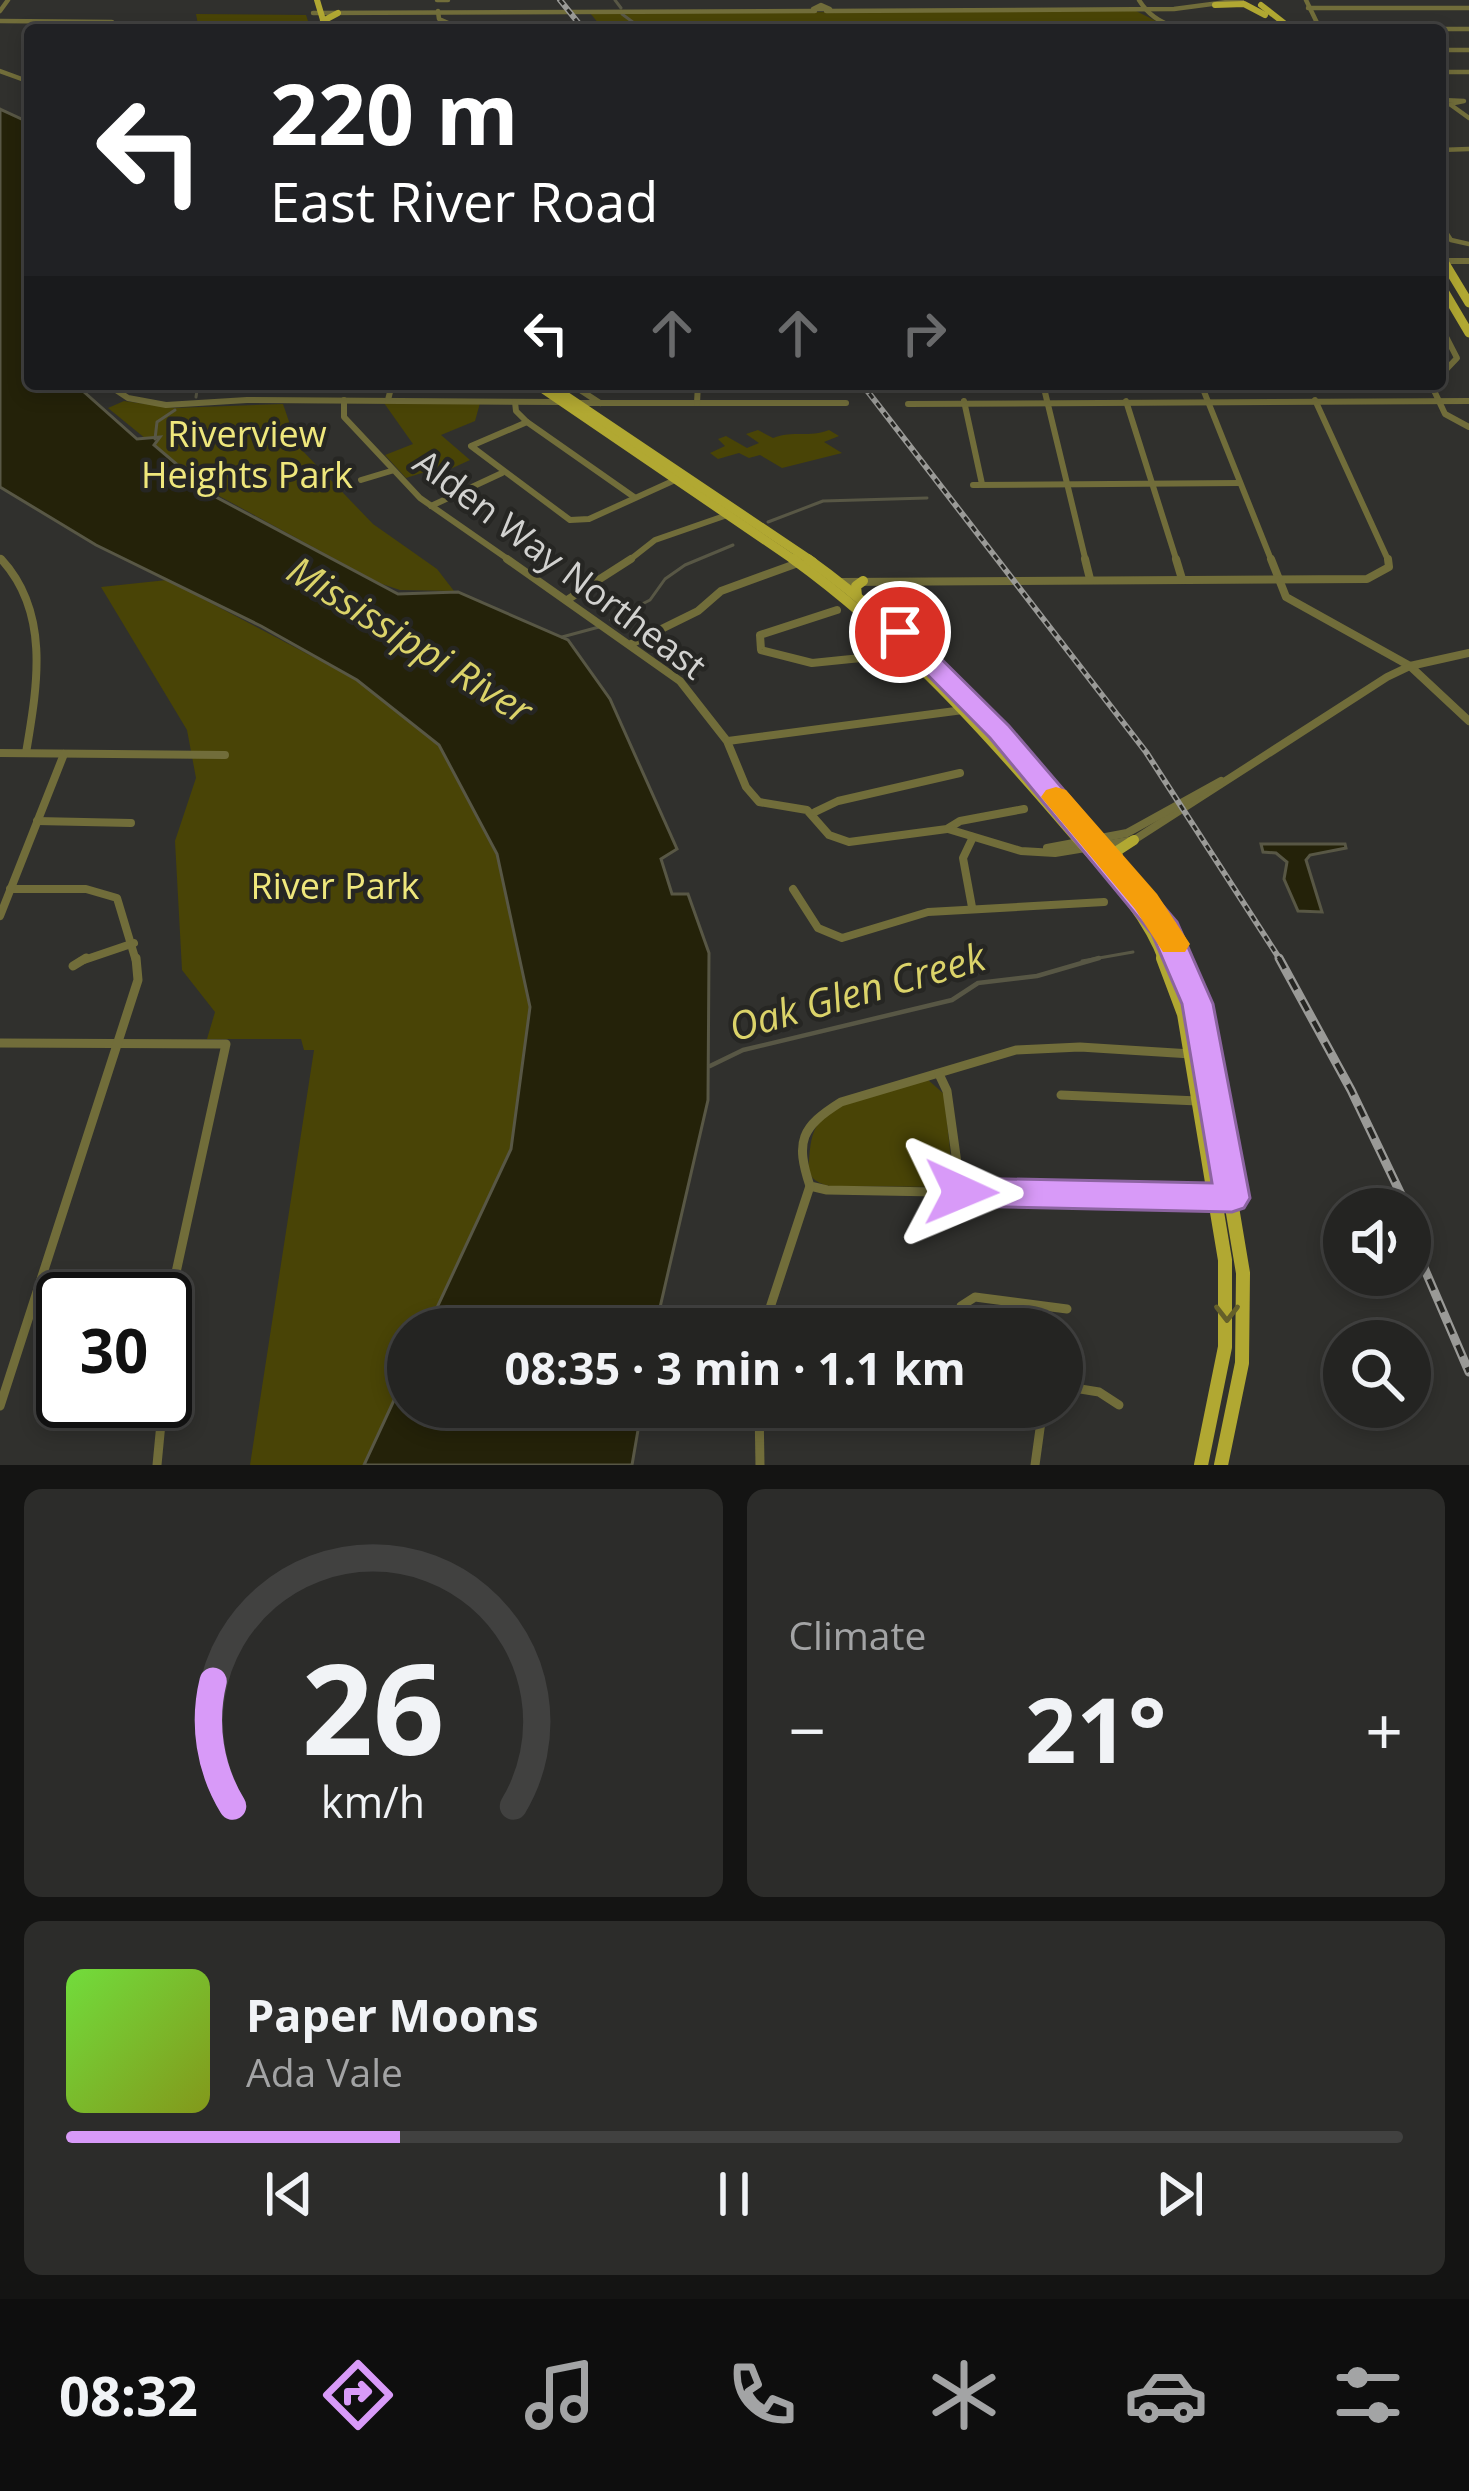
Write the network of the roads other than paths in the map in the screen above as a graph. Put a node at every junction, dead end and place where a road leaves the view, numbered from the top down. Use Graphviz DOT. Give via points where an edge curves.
graph roads {
  1 [pos="8,0"];
  2 [pos="313,0"];
  3 [pos="442,0"];
  4 [pos="1228,0"];
  5 [pos="1250,0"];
  6 [pos="939,4"];
  7 [pos="1307,4"];
  8 [pos="1141,5"];
  9 [pos="1215,5"];
  10 [pos="822,6"];
  11 [pos="986,7"];
  12 [pos="1469,8"];
  13 [pos="0,10"];
  14 [pos="920,10"];
  15 [pos="973,10"];
  16 [pos="438,11"];
  17 [pos="1265,11"];
  18 [pos="366,12"];
  19 [pos="338,13"];
  20 [pos="319,19"];
  21 [pos="0,21"];
  22 [pos="112,22"];
  23 [pos="450,24"];
  24 [pos="1165,24"];
  25 [pos="1278,24"];
  26 [pos="1284,24"];
  27 [pos="1446,267"];
  28 [pos="1446,294"];
  29 [pos="1469,303"];
  30 [pos="1469,333"];
  31 [pos="1446,337"];
  32 [pos="1446,370"];
  33 [pos="116,390"];
  34 [pos="390,390"];
  35 [pos="545,390"];
  36 [pos="557,390"];
  37 [pos="580,390"];
  38 [pos="698,390"];
  39 [pos="1044,390"];
  40 [pos="1204,390"];
  41 [pos="1313,390"];
  42 [pos="1369,390"];
  43 [pos="1433,390"];
  44 [pos="344,400"];
  45 [pos="388,400"];
  46 [pos="1208,400"];
  47 [pos="1316,400"];
  48 [pos="1374,400"];
  49 [pos="1436,400"];
  50 [pos="1469,400"];
  51 [pos="964,401"];
  52 [pos="1046,401"];
  53 [pos="1126,401"];
  54 [pos="515,402"];
  55 [pos="562,402"];
  56 [pos="577,403"];
  57 [pos="846,403"];
  58 [pos="602,404"];
  59 [pos="697,404"];
  60 [pos="908,404"];
  61 [pos="527,422"];
  62 [pos="1469,427"];
  63 [pos="392,471"];
  64 [pos="502,473"];
  65 [pos="361,480"];
  66 [pos="675,480"];
  67 [pos="1240,483"];
  68 [pos="1066,484"];
  69 [pos="1154,484"];
  70 [pos="635,498"];
  71 [pos="431,506"];
  72 [pos="732,513"];
  73 [pos="0,558"];
  74 [pos="798,562"];
  75 [pos="1090,579"];
  76 [pos="1182,579"];
  77 [pos="1276,579"];
  78 [pos="863,581"];
  79 [pos="834,584"];
  80 [pos="856,596"];
  81 [pos="566,599"];
  82 [pos="837,610"];
  83 [pos="631,644"];
  84 [pos="913,652"];
  85 [pos="1469,653"];
  86 [pos="1410,666"];
  87 [pos="971,708"];
  88 [pos="1469,721"];
  89 [pos="727,741"];
  90 [pos="0,753"];
  91 [pos="26,753"];
  92 [pos="64,754"];
  93 [pos="225,755"];
  94 [pos="960,773"];
  95 [pos="1228,778"];
  96 [pos="1024,809"];
  97 [pos="814,812"];
  98 [pos="37,820"];
  99 [pos="131,824"];
  100 [pos="946,829"];
  101 [pos="973,837"];
  102 [pos="1134,840"];
  103 [pos="1090,845"];
  104 [pos="1121,871"];
  105 [pos="10,889"];
  106 [pos="794,890"];
  107 [pos="1104,902"];
  108 [pos="972,907"];
  109 [pos="0,916"];
  110 [pos="134,943"];
  111 [pos="73,966"];
  112 [pos="0,1042"];
  113 [pos="121,1043"];
  114 [pos="1048,1049"];
  115 [pos="1191,1054"];
  116 [pos="939,1074"];
  117 [pos="1061,1095"];
  118 [pos="1199,1101"];
  119 [pos="810,1186"];
  120 [pos="961,1192"];
  121 [pos="1224,1197"];
  122 [pos="770,1308"];
  123 [pos="961,1308"];
  124 [pos="1052,1308"];
  125 [pos="1083,1389"];
  126 [pos="1120,1405"];
  127 [pos="0,1406"];
  128 [pos="759,1428"];
  129 [pos="1040,1428"];
  130 [pos="158,1465"];
  131 [pos="760,1465"];
  132 [pos="1035,1465"];
  133 [pos="1201,1465"];
  134 [pos="1221,1465"];
  1 -- 13 [label="street"];
  2 -- 20 [label="main road"];
  3 -- 16 [label="street"];
  4 -- 8 [label="street"];
  5 -- 9 [label="street"];
  5 -- 17 [label="main road"];
  5 -- 17 [label="main road"];
  6 -- 10 [label="street"];
  6 -- 11 [label="street"];
  6 -- 14 [label="street"];
  7 -- 12 [label="street"];
  8 -- 9 [label="street"];
  8 -- 11 [label="street"];
  8 -- 15 [label="street"];
  8 -- 24 [label="street"];
  9 -- 17 [label="main road"];
  10 -- 14 [label="street"];
  10 -- 16 [label="street"];
  11 -- 15 [label="street"];
  14 -- 15 [label="street"];
  16 -- 18 [label="street"];
  16 -- 23 [label="street"];
  17 -- 25 [label="main road"];
  17 -- 26 [label="main road"];
  18 -- 19 [label="street"];
  18 -- 20 [label="street"];
  19 -- 20 [label="main road"];
  21 -- 22 [label="street"];
  27 -- 29 [label="main road"];
  28 -- 30 [label="main road"];
  31 -- 32 [label="street" via="1457,358"];
  33 -- 44 [label="street" via="166,405"];
  34 -- 45 [label="street"];
  35 -- 55 [label="main road"];
  36 -- 56 [label="main road"];
  37 -- 58 [label="street"];
  38 -- 59 [label="street"];
  39 -- 52 [label="street"];
  40 -- 46 [label="street"];
  41 -- 47 [label="street"];
  42 -- 48 [label="street"];
  43 -- 49 [label="street"];
  44 -- 45 [label="street"];
  44 -- 63 [label="street, Alden Way Northeast" via="344,417"];
  45 -- 54 [label="street"];
  46 -- 47 [label="street"];
  46 -- 53 [label="street"];
  46 -- 67 [label="street"];
  47 -- 48 [label="street"];
  47 -- 77 [label="street" via="1389,567 1367,579"];
  48 -- 49 [label="street"];
  49 -- 50 [label="street"];
  49 -- 62 [label="street"];
  51 -- 52 [label="street"];
  51 -- 60 [label="street"];
  51 -- 68 [label="street" via="978,485"];
  52 -- 53 [label="street"];
  52 -- 68 [label="street"];
  53 -- 69 [label="street"];
  54 -- 55 [label="street"];
  54 -- 61 [label="street"];
  55 -- 56 [label="street"];
  55 -- 66 [label="main road"];
  56 -- 58 [label="street"];
  56 -- 72 [label="main road"];
  57 -- 59 [label="street"];
  58 -- 59 [label="street"];
  61 -- 64 [label="street" via="471,446"];
  61 -- 70 [label="street"];
  63 -- 65 [label="street"];
  63 -- 71 [label="street, Alden Way Northeast"];
  64 -- 70 [label="street" via="570,520"];
  64 -- 71 [label="street"];
  66 -- 70 [label="street"];
  66 -- 72 [label="main road"];
  67 -- 69 [label="street"];
  67 -- 77 [label="street"];
  68 -- 69 [label="street"];
  68 -- 75 [label="street"];
  69 -- 76 [label="street"];
  71 -- 81 [label="street, Alden Way Northeast"];
  72 -- 74 [label="main road"];
  72 -- 79 [label="main road"];
  72 -- 81 [label="street" via="655,539 605,580"];
  73 -- 91 [label="street" via="26,596 34,628 36,695"];
  74 -- 79 [label="main road"];
  74 -- 83 [label="street" via="721,591"];
  75 -- 76 [label="street"];
  75 -- 78 [label="street"];
  76 -- 77 [label="street"];
  77 -- 86 [label="street" via="1305,611"];
  78 -- 79 [label="street"];
  78 -- 80 [label="main road"];
  79 -- 80 [label="main road"];
  79 -- 84 [label="main road"];
  80 -- 84 [label="main road"];
  81 -- 83 [label="street, Alden Way Northeast"];
  82 -- 84 [label="street" via="770,628 760,635 761,650 785,661"];
  83 -- 89 [label="street, Alden Way Northeast" via="680,682"];
  84 -- 87 [label="main road"];
  85 -- 86 [label="street"];
  86 -- 88 [label="street"];
  86 -- 95 [label="street"];
  87 -- 89 [label="street"];
  87 -- 103 [label="main road"];
  89 -- 97 [label="street, Alden Way Northeast" via="759,802"];
  90 -- 91 [label="street"];
  91 -- 92 [label="street"];
  92 -- 93 [label="street"];
  92 -- 98 [label="street"];
  94 -- 97 [label="street"];
  95 -- 102 [label="street"];
  95 -- 103 [label="street"];
  96 -- 100 [label="street"];
  97 -- 100 [label="street, Alden Way Northeast" via="832,838 854,842"];
  98 -- 99 [label="street"];
  98 -- 105 [label="street"];
  100 -- 101 [label="street"];
  101 -- 103 [label="street" via="1034,852"];
  101 -- 108 [label="street" via="963,858"];
  102 -- 103 [label="street"];
  102 -- 104 [label="main road" via="1117,851"];
  103 -- 104 [label="main road"];
  103 -- 115 [label="main road" via="1156,938 1181,999"];
  104 -- 121 [label="main road" via="1166,929 1193,990"];
  105 -- 109 [label="street"];
  105 -- 110 [label="street" via="120,895"];
  106 -- 108 [label="street" via="828,938"];
  107 -- 108 [label="street"];
  110 -- 111 [label="street"];
  110 -- 113 [label="street" via="138,980"];
  112 -- 113 [label="street"];
  113 -- 127 [label="street"];
  113 -- 130 [label="street" via="226,1044 175,1277"];
  114 -- 115 [label="street"];
  115 -- 116 [label="street" via="1016,1050"];
  115 -- 118 [label="main road"];
  116 -- 119 [label="street" via="817,1114 802,1160"];
  116 -- 120 [label="street"];
  117 -- 118 [label="street"];
  118 -- 121 [label="main road"];
  119 -- 120 [label="street"];
  119 -- 122 [label="street"];
  120 -- 121 [label="street"];
  121 -- 133 [label="main road, one-way" via="1227,1332"];
  121 -- 134 [label="main road" via="1243,1273 1244,1329"];
  123 -- 124 [label="street" via="975,1298"];
  125 -- 126 [label="street"];
  128 -- 131 [label="street"];
  129 -- 132 [label="street"];
}
